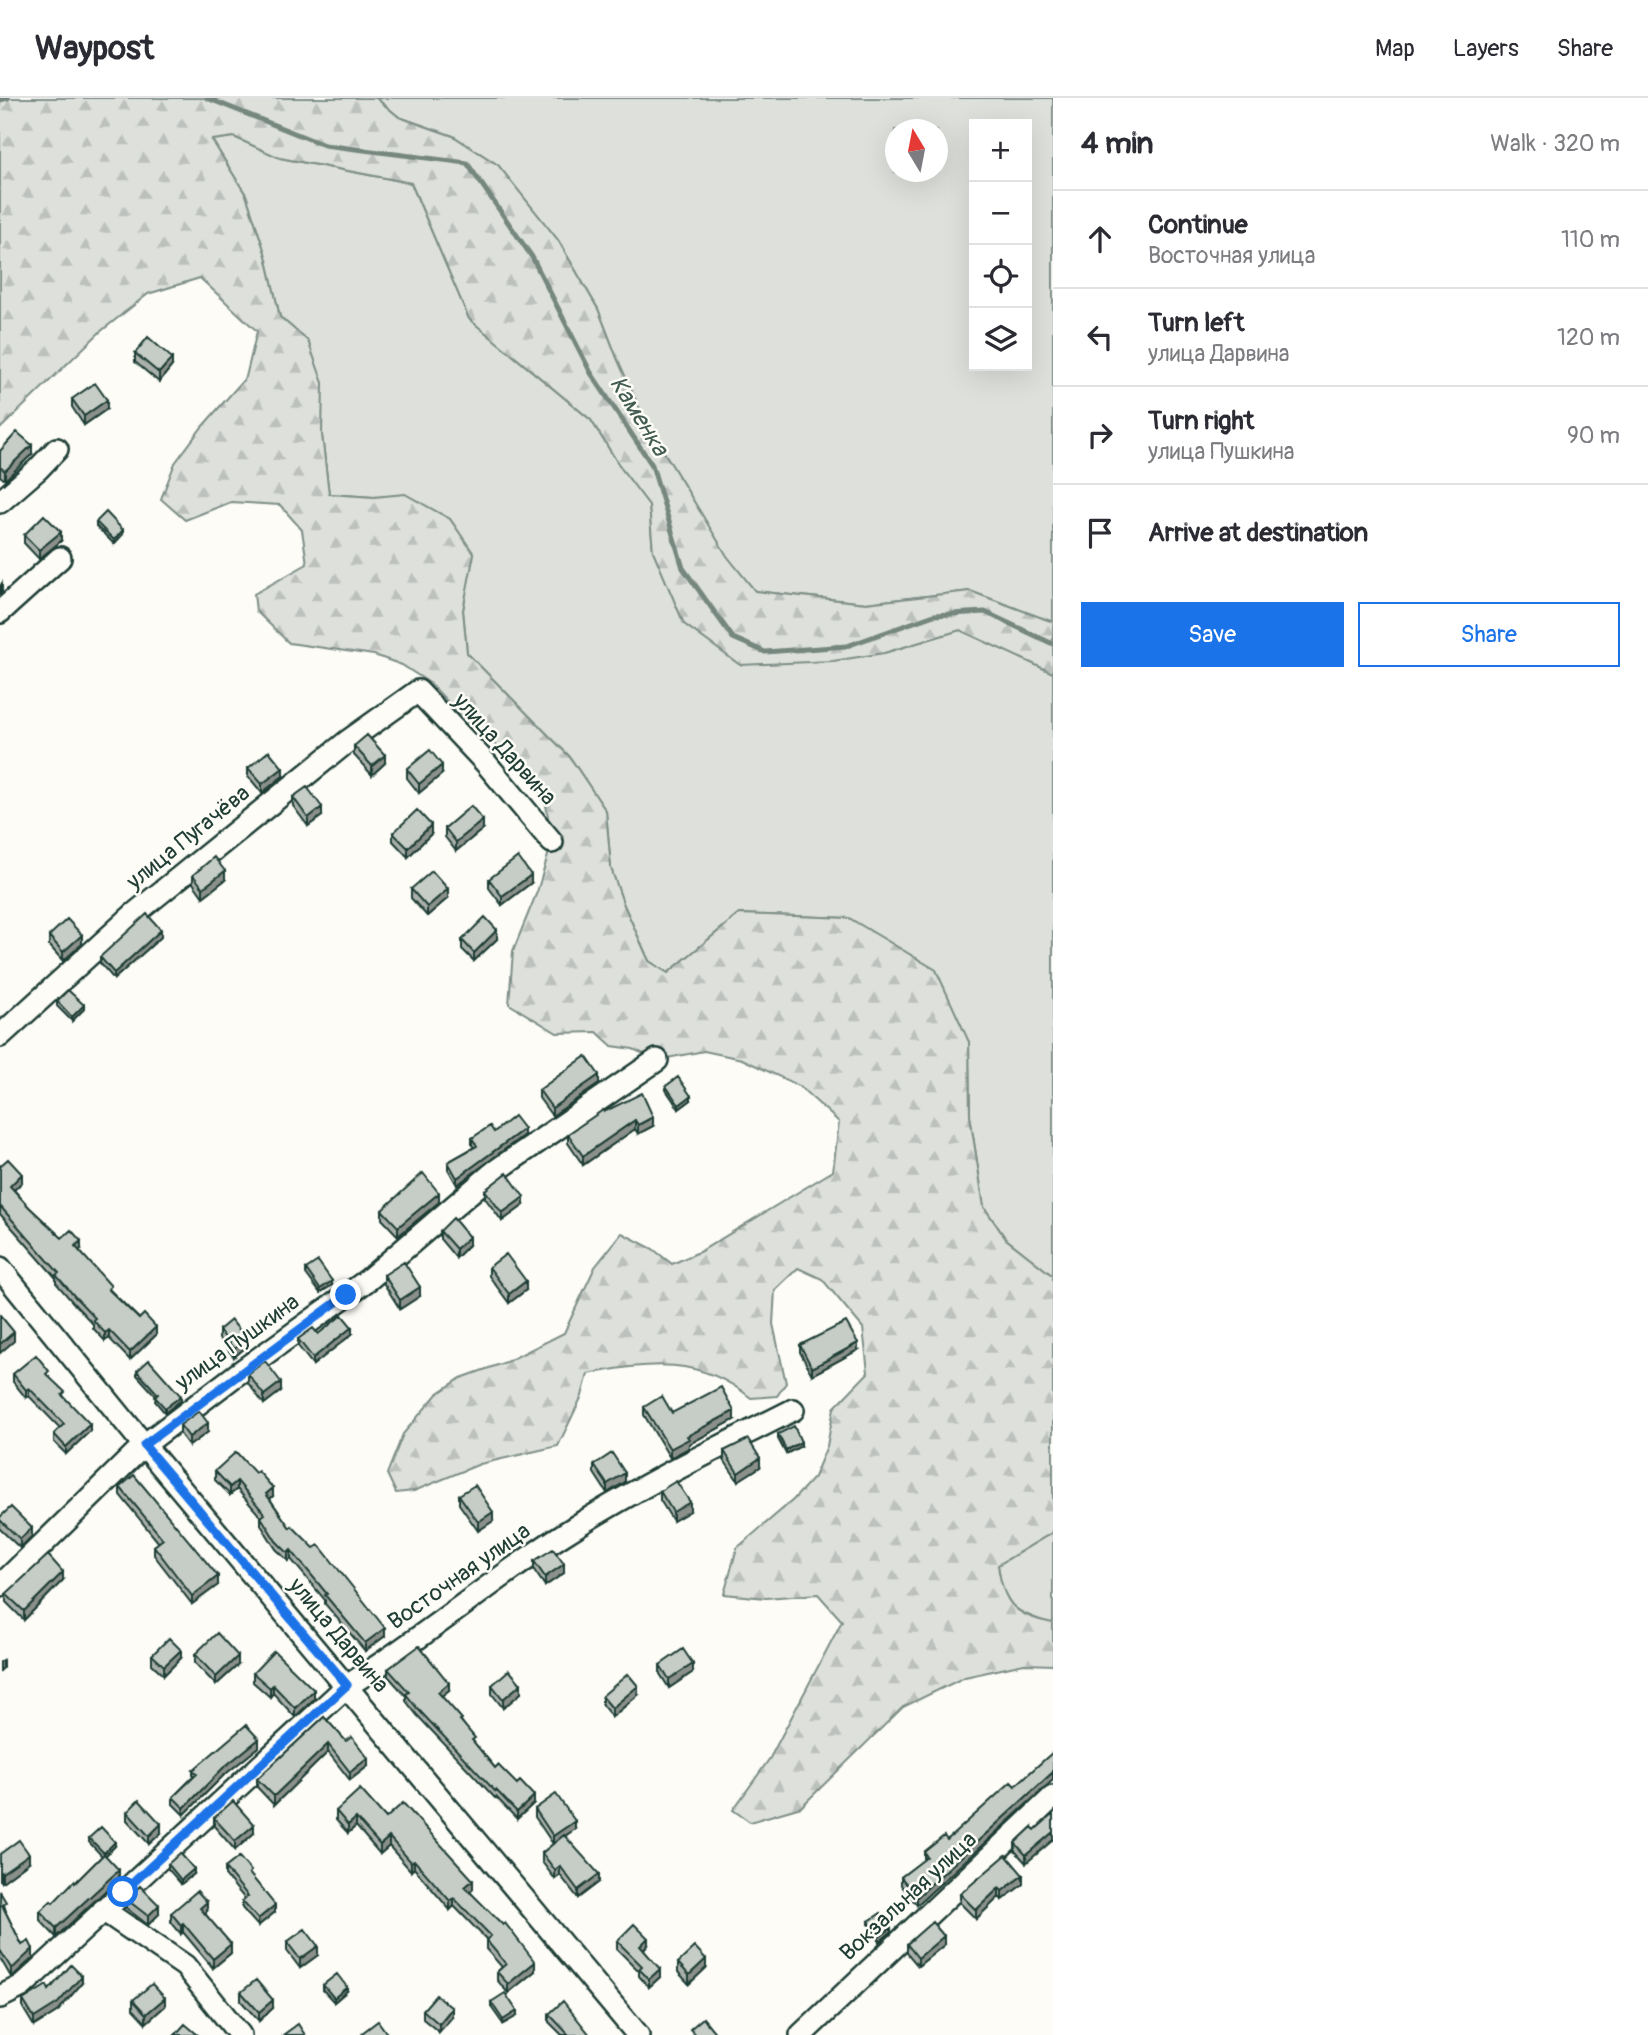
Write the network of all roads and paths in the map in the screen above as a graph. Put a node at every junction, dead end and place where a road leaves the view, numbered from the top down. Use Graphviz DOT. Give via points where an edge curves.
graph roads {
  1 [pos="57,449"];
  2 [pos="0,502"];
  3 [pos="60,558"];
  4 [pos="0,612"];
  5 [pos="418,691"];
  6 [pos="552,842"];
  7 [pos="0,1036"];
  8 [pos="657,1060"];
  9 [pos="0,1268"];
  10 [pos="793,1410"];
  11 [pos="144,1445"];
  12 [pos="0,1586"];
  13 [pos="347,1685"];
  14 [pos="1053,1797"];
  15 [pos="103,1910"];
  16 [pos="0,1997"];
  17 [pos="240,2035"];
  18 [pos="638,2035"];
  19 [pos="801,2035"];
  1 -- 2 [label="street"];
  3 -- 4 [label="street"];
  5 -- 6 [label="street, улица Дарвина"];
  5 -- 7 [label="street, улица Пугачёва" via="348,741 134,915"];
  8 -- 11 [label="street, улица Пушкина" via="494,1172 369,1279"];
  9 -- 11 [label="street, улица Дарвина"];
  10 -- 13 [label="street, Восточная улица" via="565,1533"];
  11 -- 12 [label="street, улица Пушкина"];
  11 -- 13 [label="street, улица Дарвина"];
  13 -- 15 [label="street, Восточная улица"];
  13 -- 18 [label="street, улица Дарвина"];
  14 -- 19 [label="street, Вокзальная улица"];
  15 -- 16 [label="street, Восточная улица" via="22,1986"];
  15 -- 17 [label="street" via="185,1966"];
}
